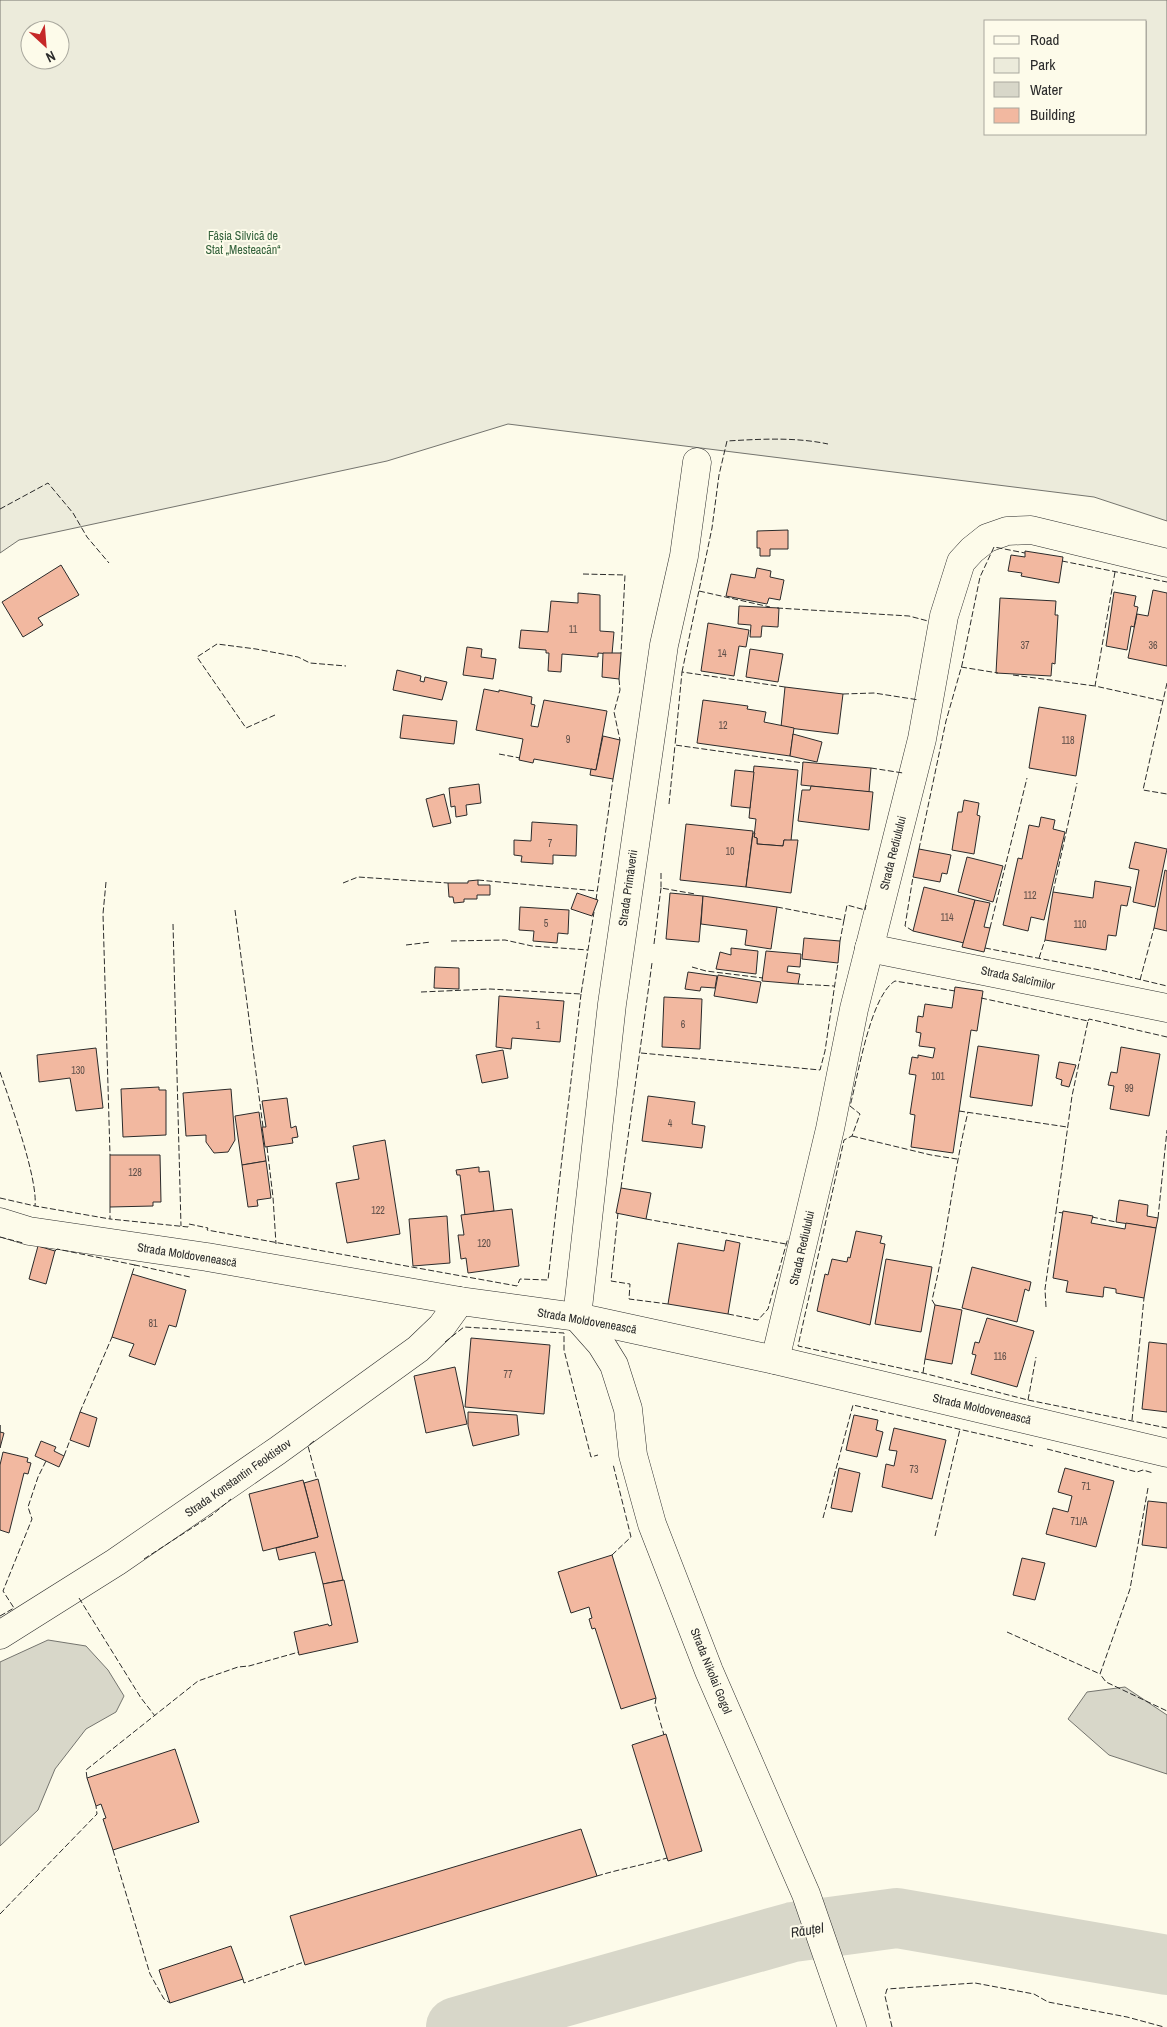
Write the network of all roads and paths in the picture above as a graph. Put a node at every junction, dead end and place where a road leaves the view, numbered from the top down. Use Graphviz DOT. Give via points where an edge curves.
graph roads {
  1 [pos="698,462"];
  2 [pos="1167,563"];
  3 [pos="870,948"];
  4 [pos="1167,1008"];
  5 [pos="0,1222"];
  6 [pos="460,1301"];
  7 [pos="577,1317"];
  8 [pos="776,1360"];
  9 [pos="1167,1453"];
  10 [pos="0,1635"];
  11 [pos="852,2027"];
  1 -- 7 [label="street, Strada Primăverii" via="684,556 664,645 612,1004"];
  2 -- 3 [label="street, Strada Rediulului" via="1032,530 1007,530 987,538 961,562 944,616 922,740"];
  3 -- 4 [label="street, Strada Salcîmilor"];
  3 -- 8 [label="street, Strada Rediulului"];
  5 -- 6 [label="street, Strada Moldovenească" via="29,1231 206,1257"];
  6 -- 7 [label="street, Strada Moldovenească"];
  6 -- 10 [label="street, Strada Konstantin Feoktistov" via="442,1326 418,1349 132,1551"];
  7 -- 8 [label="street, Strada Moldovenească"];
  7 -- 11 [label="street, Strada Nikolai Gogol" via="601,1344 614,1365 628,1409 633,1455 652,1524 709,1670 806,1894"];
  8 -- 9 [label="street, Strada Moldovenească"];
}
